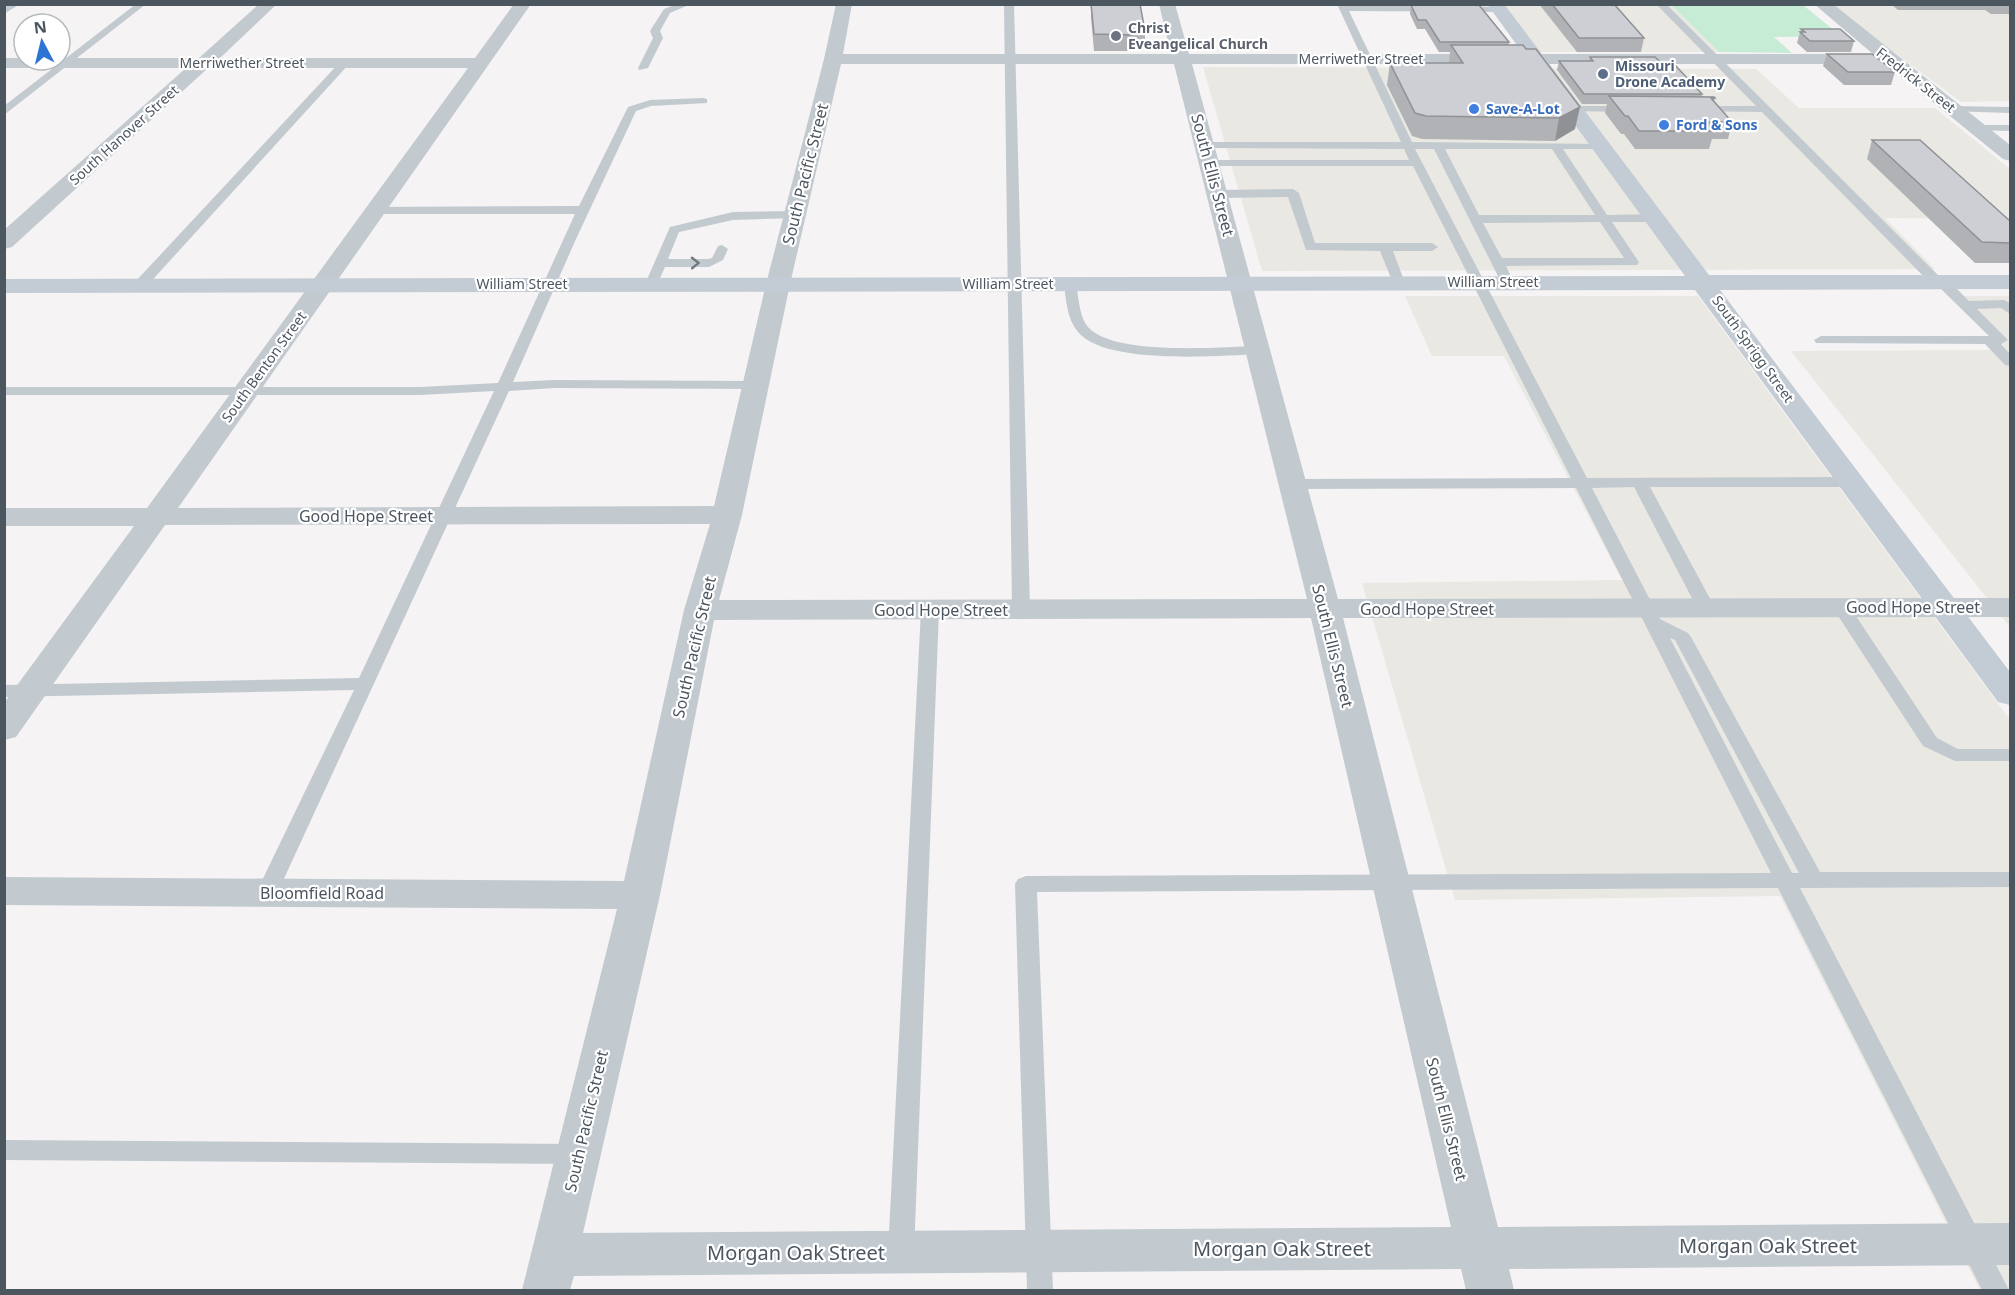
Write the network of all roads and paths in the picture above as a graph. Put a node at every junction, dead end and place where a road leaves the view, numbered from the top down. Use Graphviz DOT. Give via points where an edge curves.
graph roads {
  1 [pos="12,4"];
  2 [pos="142,4"];
  3 [pos="269,4"];
  4 [pos="523,4"];
  5 [pos="687,4"];
  6 [pos="844,4"];
  7 [pos="1009,4"];
  8 [pos="1167,4"];
  9 [pos="1660,4"];
  10 [pos="1822,4"];
  11 [pos="1342,6"];
  12 [pos="1497,7"];
  13 [pos="4,9"];
  14 [pos="72,57"];
  15 [pos="833,59"];
  16 [pos="1008,59"];
  17 [pos="1182,59"];
  18 [pos="1366,59"];
  19 [pos="1538,59"];
  20 [pos="1717,59"];
  21 [pos="1888,59"];
  22 [pos="72,63"];
  23 [pos="204,63"];
  24 [pos="345,63"];
  25 [pos="480,63"];
  26 [pos="643,68"];
  27 [pos="53,72"];
  28 [pos="703,101"];
  29 [pos="1575,109"];
  30 [pos="1642,109"];
  31 [pos="1688,109"];
  32 [pos="1766,109"];
  33 [pos="1952,109"];
  34 [pos="2010,110"];
  35 [pos="4,111"];
  36 [pos="1976,128"];
  37 [pos="2010,128"];
  38 [pos="1408,146"];
  39 [pos="1438,146"];
  40 [pos="1555,146"];
  41 [pos="1602,146"];
  42 [pos="2009,153"];
  43 [pos="1207,154"];
  44 [pos="1418,163"];
  45 [pos="1218,194"];
  46 [pos="376,210"];
  47 [pos="583,210"];
  48 [pos="795,214"];
  49 [pos="733,216"];
  50 [pos="1603,218"];
  51 [pos="1656,218"];
  52 [pos="1477,219"];
  53 [pos="727,234"];
  54 [pos="4,242"];
  55 [pos="1385,247"];
  56 [pos="1432,247"];
  57 [pos="722,249"];
  58 [pos="1503,272"];
  59 [pos="655,274"];
  60 [pos="1480,282"];
  61 [pos="1704,282"];
  62 [pos="1940,282"];
  63 [pos="1979,282"];
  64 [pos="2010,282"];
  65 [pos="1241,283"];
  66 [pos="1399,283"];
  67 [pos="548,284"];
  68 [pos="778,284"];
  69 [pos="1014,284"];
  70 [pos="1070,284"];
  71 [pos="141,285"];
  72 [pos="323,285"];
  73 [pos="4,286"];
  74 [pos="1966,305"];
  75 [pos="2007,307"];
  76 [pos="1821,340"];
  77 [pos="1989,340"];
  78 [pos="1258,350"];
  79 [pos="2010,362"];
  80 [pos="756,385"];
  81 [pos="504,387"];
  82 [pos="247,390"];
  83 [pos="4,391"];
  84 [pos="1851,482"];
  85 [pos="1293,484"];
  86 [pos="1582,484"];
  87 [pos="1640,484"];
  88 [pos="727,515"];
  89 [pos="445,516"];
  90 [pos="4,517"];
  91 [pos="158,517"];
  92 [pos="1943,607"];
  93 [pos="2010,607"];
  94 [pos="1706,608"];
  95 [pos="1842,608"];
  96 [pos="1021,609"];
  97 [pos="1325,609"];
  98 [pos="700,610"];
  99 [pos="930,610"];
  100 [pos="1648,614"];
  101 [pos="366,684"];
  102 [pos="17,691"];
  103 [pos="2010,694"];
  104 [pos="4,729"];
  105 [pos="2010,755"];
  106 [pos="1783,879"];
  107 [pos="1813,879"];
  108 [pos="2010,879"];
  109 [pos="1390,881"];
  110 [pos="4,891"];
  111 [pos="267,893"];
  112 [pos="640,895"];
  113 [pos="4,1150"];
  114 [pos="578,1154"];
  115 [pos="1991,1244"];
  116 [pos="901,1252"];
  117 [pos="1484,1269"];
  118 [pos="1040,1271"];
  119 [pos="550,1272"];
  120 [pos="1996,1290"];
  1 -- 13 [label="street"];
  2 -- 14 [label="lane"];
  3 -- 23 [label="street, South Hanover Street"];
  4 -- 25 [label="street, South Benton Street"];
  5 -- 26 [label="lane" via="667,12 655,31 657,38"];
  6 -- 15 [label="street, South Pacific Street"];
  7 -- 16 [label="lane"];
  8 -- 17 [label="street, South Ellis Street"];
  9 -- 20 [label="lane"];
  10 -- 21 [label="street, Fredrick Street"];
  11 -- 12 [label="lane"];
  11 -- 18 [label="lane"];
  12 -- 19 [label="main road, South Sprigg Street"];
  15 -- 16 [label="street, Merriwether Street"];
  15 -- 48 [label="street, South Pacific Street"];
  16 -- 17 [label="street, Merriwether Street"];
  16 -- 69 [label="lane"];
  17 -- 18 [label="street, Merriwether Street"];
  17 -- 43 [label="street, South Ellis Street"];
  18 -- 19 [label="street, Merriwether Street"];
  18 -- 38 [label="lane"];
  19 -- 20 [label="street, Merriwether Street"];
  19 -- 29 [label="main road, South Sprigg Street"];
  20 -- 21 [label="street, Merriwether Street"];
  20 -- 32 [label="lane"];
  21 -- 33 [label="street, Fredrick Street"];
  22 -- 23 [label="street, Merriwether Street"];
  23 -- 24 [label="street, Merriwether Street"];
  23 -- 54 [label="street, South Hanover Street"];
  24 -- 25 [label="street, Merriwether Street"];
  24 -- 71 [label="lane"];
  25 -- 46 [label="street, South Benton Street"];
  27 -- 35 [label="lane"];
  28 -- 47 [label="lane" via="650,103 632,109"];
  29 -- 30 [label="lane"];
  29 -- 41 [label="main road, South Sprigg Street"];
  31 -- 32 [label="lane"];
  32 -- 62 [label="lane"];
  33 -- 34 [label="lane"];
  33 -- 36 [label="street, Fredrick Street"];
  36 -- 37 [label="lane"];
  36 -- 42 [label="street, Fredrick Street"];
  38 -- 39 [label="lane"];
  38 -- 43 [label="lane"];
  38 -- 44 [label="lane"];
  39 -- 40 [label="lane"];
  39 -- 52 [label="lane"];
  40 -- 41 [label="lane"];
  40 -- 50 [label="lane"];
  41 -- 51 [label="main road, South Sprigg Street"];
  43 -- 44 [label="lane"];
  43 -- 45 [label="street, South Ellis Street"];
  44 -- 60 [label="lane"];
  45 -- 55 [label="lane" via="1293,193 1310,248"];
  45 -- 65 [label="street, South Ellis Street"];
  46 -- 47 [label="lane"];
  46 -- 72 [label="street, South Benton Street"];
  47 -- 67 [label="lane"];
  48 -- 49 [label="lane"];
  48 -- 68 [label="street, South Pacific Street"];
  49 -- 53 [label="lane"];
  49 -- 59 [label="lane" via="674,230"];
  50 -- 51 [label="lane"];
  50 -- 52 [label="lane"];
  50 -- 58 [label="lane" via="1633,262"];
  51 -- 61 [label="main road, South Sprigg Street"];
  52 -- 58 [label="lane"];
  55 -- 56 [label="lane"];
  55 -- 66 [label="lane"];
  59 -- 57 [label="lane, one-way" via="709,263 717,260"];
  58 -- 60 [label="main road, William Street"];
  58 -- 61 [label="main road, William Street"];
  59 -- 67 [label="main road, William Street"];
  59 -- 68 [label="main road, William Street"];
  60 -- 66 [label="main road, William Street"];
  60 -- 86 [label="lane"];
  61 -- 62 [label="main road, William Street"];
  61 -- 84 [label="main road, South Sprigg Street"];
  62 -- 63 [label="main road, William Street"];
  62 -- 74 [label="lane"];
  63 -- 64 [label="main road, William Street"];
  63 -- 75 [label="lane"];
  65 -- 66 [label="main road, William Street"];
  65 -- 70 [label="main road, William Street"];
  65 -- 78 [label="street, South Ellis Street"];
  67 -- 72 [label="main road, William Street"];
  67 -- 81 [label="lane"];
  68 -- 69 [label="main road, William Street"];
  68 -- 80 [label="street, South Pacific Street"];
  69 -- 70 [label="main road, William Street"];
  69 -- 96 [label="lane"];
  70 -- 78 [label="lane" via="1076,316 1084,332 1099,342 1150,351"];
  71 -- 72 [label="main road, William Street"];
  71 -- 73 [label="main road, William Street"];
  72 -- 82 [label="street, South Benton Street"];
  74 -- 75 [label="lane"];
  74 -- 77 [label="lane" via="2001,340"];
  76 -- 77 [label="lane"];
  77 -- 79 [label="lane"];
  78 -- 85 [label="street, South Ellis Street"];
  80 -- 81 [label="lane"];
  80 -- 88 [label="street, South Pacific Street"];
  81 -- 82 [label="lane" via="420,391"];
  81 -- 89 [label="lane"];
  82 -- 83 [label="lane"];
  82 -- 91 [label="street, South Benton Street"];
  84 -- 87 [label="lane"];
  84 -- 92 [label="main road, South Sprigg Street"];
  85 -- 86 [label="lane"];
  85 -- 97 [label="street, South Ellis Street"];
  86 -- 87 [label="lane"];
  86 -- 100 [label="lane"];
  87 -- 94 [label="lane"];
  88 -- 89 [label="street, Good Hope Street"];
  88 -- 98 [label="street, South Pacific Street"];
  89 -- 91 [label="street, Good Hope Street"];
  89 -- 101 [label="lane"];
  90 -- 91 [label="street, Good Hope Street"];
  91 -- 102 [label="street, South Benton Street"];
  92 -- 93 [label="street, Good Hope Street"];
  92 -- 95 [label="street, Good Hope Street"];
  92 -- 103 [label="main road, South Sprigg Street"];
  94 -- 95 [label="street, Good Hope Street"];
  94 -- 100 [label="street, Good Hope Street"];
  95 -- 105 [label="lane" via="1930,742 1955,755"];
  96 -- 97 [label="street, Good Hope Street"];
  96 -- 99 [label="street, Good Hope Street"];
  97 -- 100 [label="street, Good Hope Street"];
  97 -- 109 [label="street, South Ellis Street"];
  98 -- 99 [label="street, Good Hope Street"];
  98 -- 112 [label="street, South Pacific Street"];
  99 -- 116 [label="lane"];
  100 -- 106 [label="lane"];
  100 -- 107 [label="lane" via="1682,637"];
  101 -- 102 [label="lane"];
  101 -- 111 [label="lane"];
  102 -- 104 [label="street, South Benton Street"];
  106 -- 107 [label="lane"];
  106 -- 109 [label="lane"];
  106 -- 115 [label="lane"];
  107 -- 108 [label="lane"];
  109 -- 117 [label="street, South Ellis Street"];
  109 -- 118 [label="lane" via="1026,884"];
  110 -- 111 [label="street, Bloomfield Road"];
  111 -- 112 [label="street, Bloomfield Road"];
  112 -- 114 [label="street, South Pacific Street"];
  113 -- 114 [label="lane"];
  114 -- 119 [label="street, South Pacific Street"];
  115 -- 117 [label="street, Morgan Oak Street"];
  115 -- 120 [label="lane"];
  116 -- 118 [label="street, Morgan Oak Street"];
  116 -- 119 [label="street, Morgan Oak Street"];
  117 -- 118 [label="street, Morgan Oak Street"];
}
